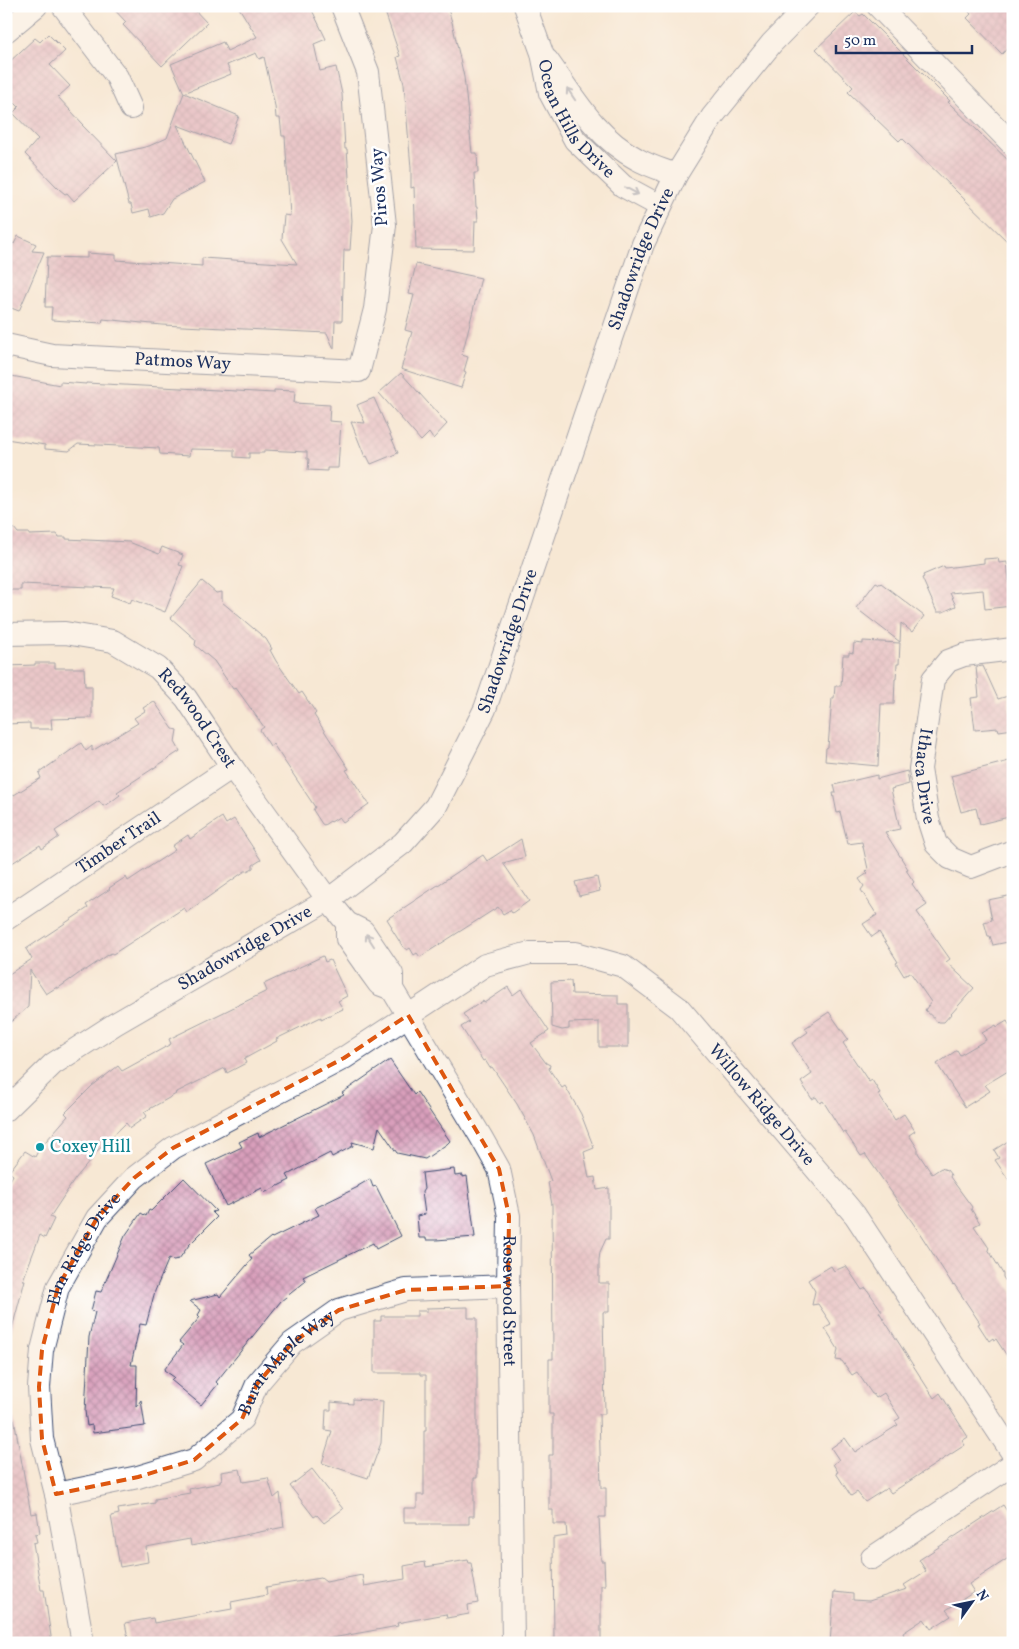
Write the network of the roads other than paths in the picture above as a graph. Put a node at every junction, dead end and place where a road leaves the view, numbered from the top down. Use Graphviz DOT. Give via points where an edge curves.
graph roads {
  1 [pos="36,6"];
  2 [pos="64,6"];
  3 [pos="342,6"];
  4 [pos="525,6"];
  5 [pos="808,6"];
  6 [pos="878,6"];
  7 [pos="6,32"];
  8 [pos="542,53"];
  9 [pos="131,108"];
  10 [pos="590,122"];
  11 [pos="575,140"];
  12 [pos="1013,145"];
  13 [pos="676,176"];
  14 [pos="660,206"];
  15 [pos="6,345"];
  16 [pos="359,371"];
  17 [pos="6,634"];
  18 [pos="1013,649"];
  19 [pos="232,767"];
  20 [pos="1013,851"];
  21 [pos="328,900"];
  22 [pos="6,919"];
  23 [pos="408,1015"];
  24 [pos="6,1110"];
  25 [pos="508,1286"];
  26 [pos="1013,1454"];
  27 [pos="1013,1464"];
  28 [pos="56,1494"];
  29 [pos="872,1558"];
  30 [pos="83,1643"];
  31 [pos="513,1643"];
  1 -- 7 [label="street"];
  2 -- 9 [label="street" via="118,77"];
  3 -- 16 [label="street, Piros Way" via="368,72 385,225 375,310"];
  4 -- 8 [label="street, Ocean Hills Drive"];
  5 -- 13 [label="street, Shadowridge Drive" via="772,43 712,117"];
  6 -- 12 [label="street"];
  10 -- 8 [label="street, one-way"];
  8 -- 11 [label="street, Ocean Hills Drive" via="550,93"];
  10 -- 11 [label="street"];
  10 -- 13 [label="street" via="637,159"];
  11 -- 14 [label="street, Ocean Hills Drive, one-way" via="623,186"];
  13 -- 14 [label="street, Shadowridge Drive"];
  14 -- 21 [label="street, Shadowridge Drive" via="643,244 485,709 436,806 404,843"];
  15 -- 16 [label="street, Patmos Way" via="52,355"];
  17 -- 19 [label="street, Redwood Crest" via="65,633 113,642 158,668 186,698"];
  18 -- 20 [label="street, Ithaca Drive" via="964,655 948,661 933,680 920,769 928,819 936,844 950,858 971,867"];
  19 -- 21 [label="street, Redwood Crest"];
  19 -- 22 [label="street, Timber Trail"];
  21 -- 23 [label="street, Rosewood Street" via="346,923 347,938 366,966 379,984 392,989"];
  21 -- 24 [label="street, Shadowridge Drive" via="60,1059"];
  23 -- 25 [label="street, Rosewood Street" via="499,1169 509,1216"];
  23 -- 26 [label="street, Willow Ridge Drive" via="485,966 530,953 576,953 623,966 679,1008 855,1215"];
  23 -- 28 [label="street, Elm Ridge Drive" via="344,1058 173,1148 134,1178 97,1218 58,1287 42,1350 39,1387 42,1438"];
  25 -- 28 [label="street, Burnt Maple Way" via="406,1290 339,1310 292,1343 256,1384 242,1419 194,1460 138,1477"];
  25 -- 31 [label="street, Rosewood Street"];
  27 -- 29 [label="street"];
  28 -- 30 [label="street, Elm Ridge Drive"];
}
